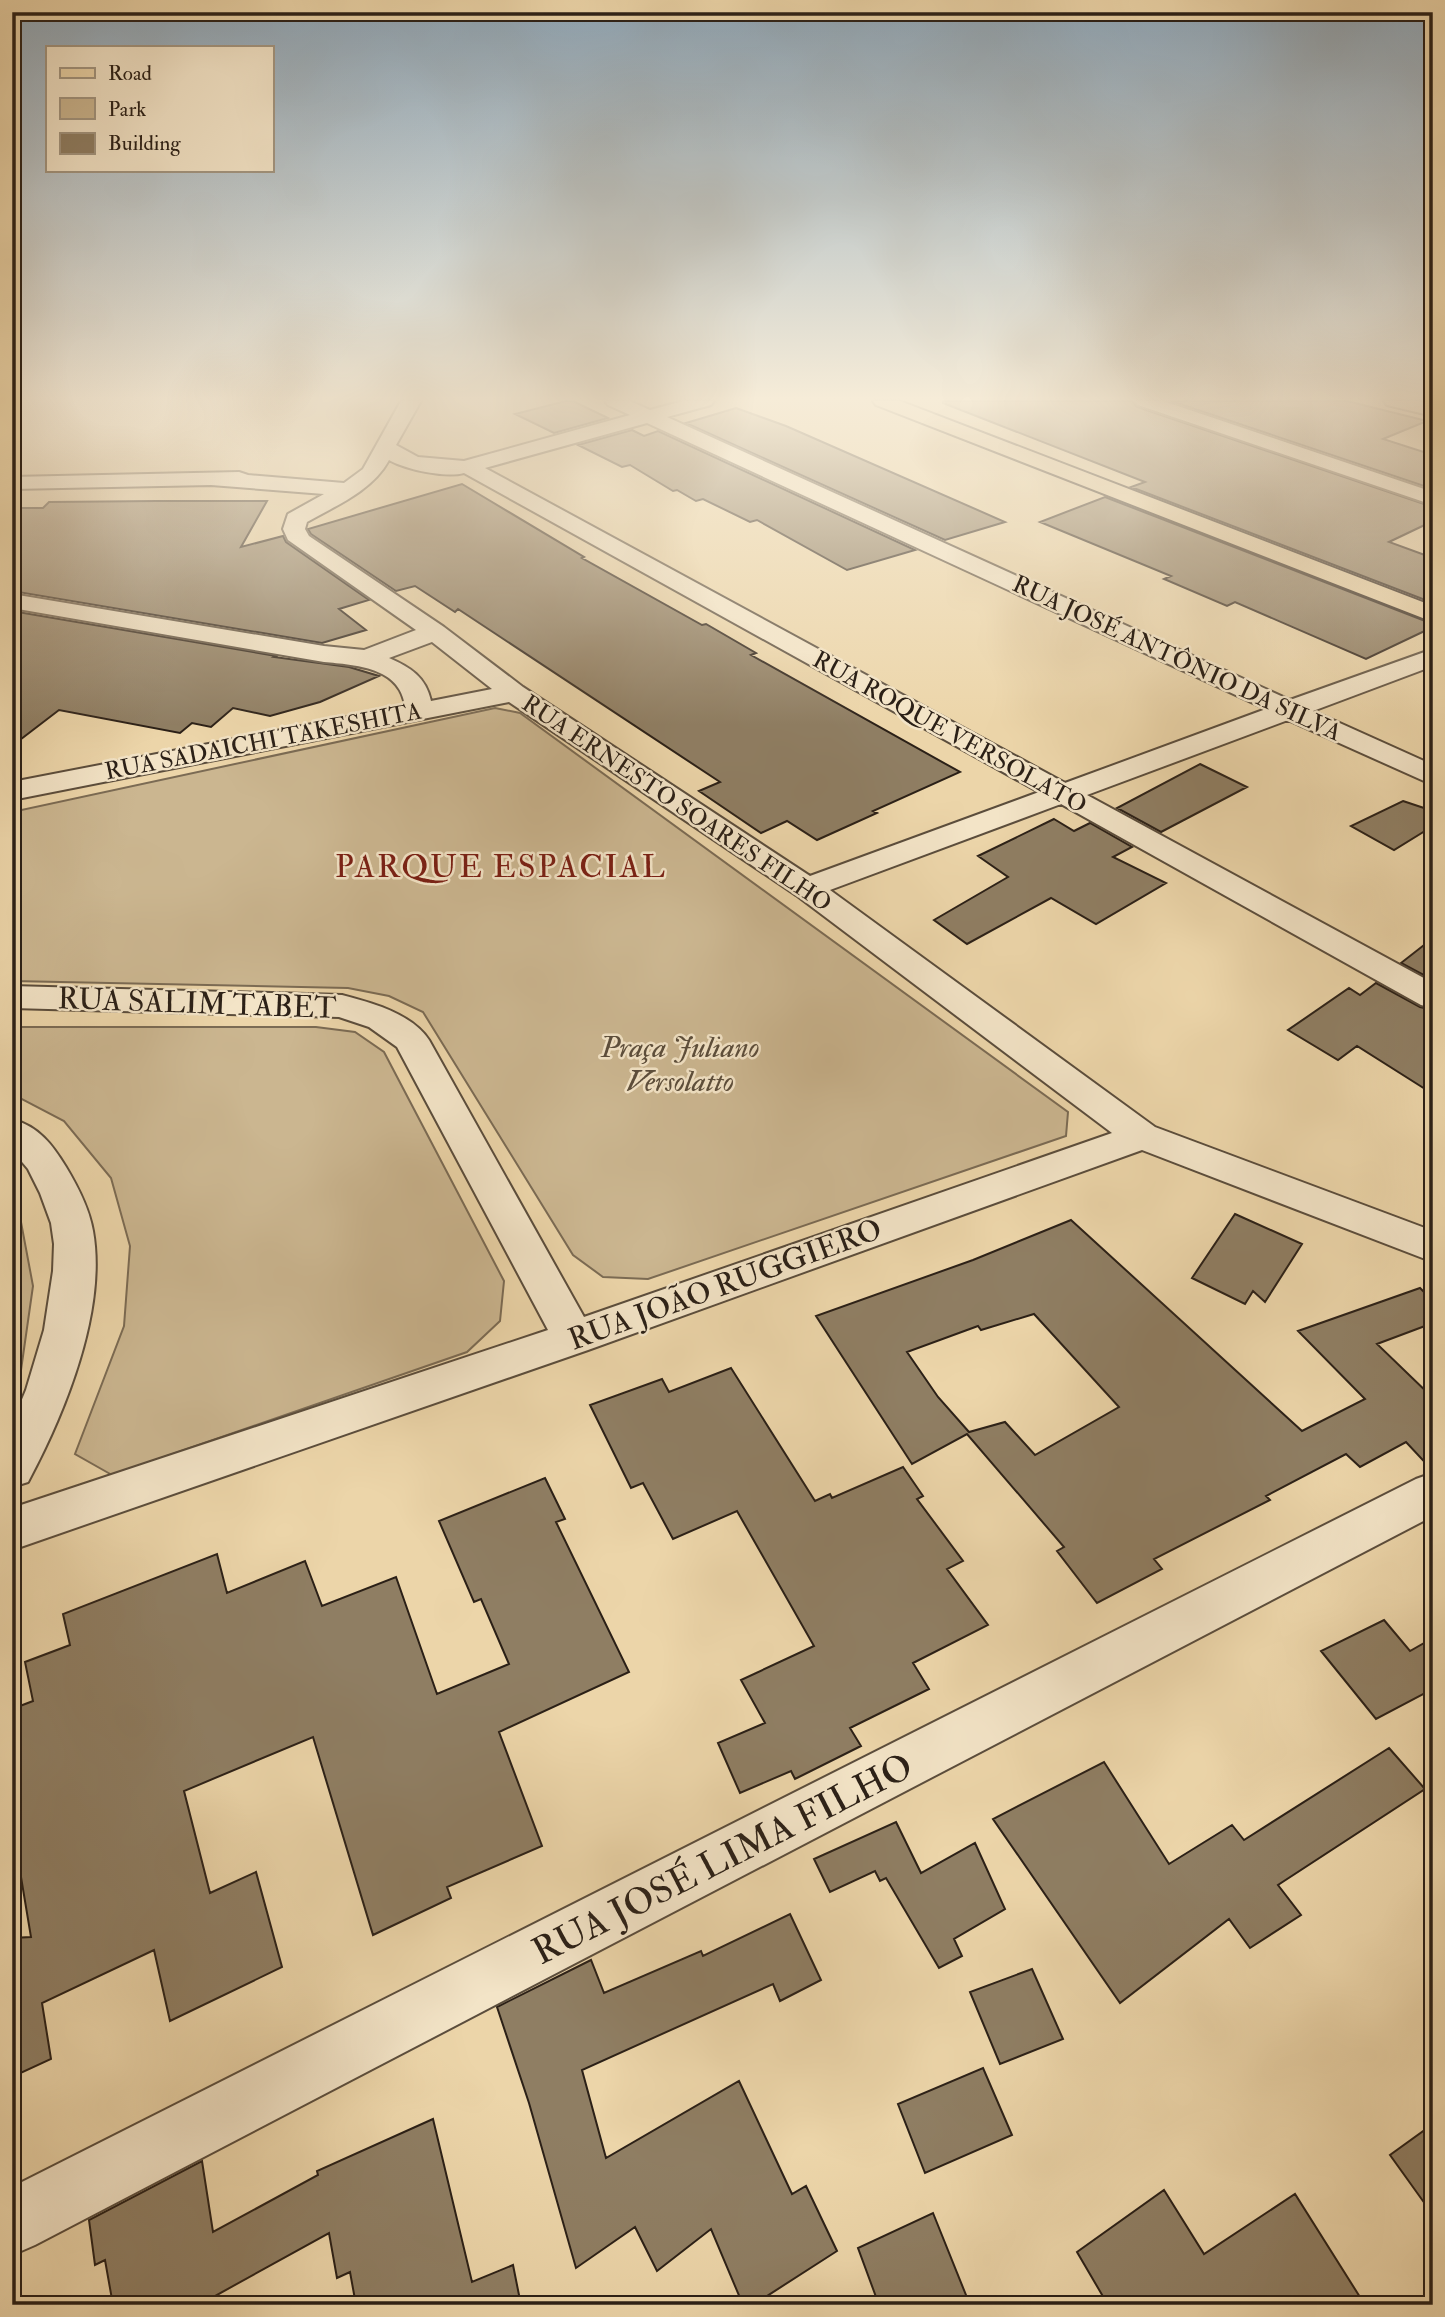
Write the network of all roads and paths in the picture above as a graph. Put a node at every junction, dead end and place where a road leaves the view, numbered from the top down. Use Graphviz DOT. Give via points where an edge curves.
graph roads {
  1 [pos="318,509"];
  2 [pos="544,509"];
  3 [pos="852,509"];
  4 [pos="1161,509"];
  5 [pos="12,601"];
  6 [pos="1433,615"];
  7 [pos="435,632"];
  8 [pos="1433,657"];
  9 [pos="366,658"];
  10 [pos="514,692"];
  11 [pos="419,710"];
  12 [pos="1290,710"];
  13 [pos="1433,776"];
  14 [pos="12,790"];
  15 [pos="1061,794"];
  16 [pos="807,888"];
  17 [pos="12,997"];
  18 [pos="1433,997"];
  19 [pos="12,1132"];
  20 [pos="1142,1136"];
  21 [pos="1433,1247"];
  22 [pos="573,1338"];
  23 [pos="12,1468"];
  24 [pos="1433,1493"];
  25 [pos="12,1529"];
  26 [pos="12,2222"];
  1 -- 7 [label="street, RUA ERNESTO SOARES FILHO" via="296,519 295,534"];
  2 -- 15 [label="street, RUA ROQUE VERSOLATO"];
  3 -- 12 [label="street, RUA JOSÉ ANTÔNIO DA SILVA"];
  4 -- 6 [label="main road"];
  5 -- 9 [label="street"];
  7 -- 9 [label="street"];
  7 -- 10 [label="street, RUA ERNESTO SOARES FILHO"];
  8 -- 12 [label="street"];
  9 -- 11 [label="street" via="409,678 418,695"];
  10 -- 11 [label="street, RUA SADAICHI TAKESHITA"];
  10 -- 16 [label="street, RUA ERNESTO SOARES FILHO"];
  11 -- 14 [label="street, RUA SADAICHI TAKESHITA"];
  12 -- 13 [label="street, RUA JOSÉ ANTÔNIO DA SILVA"];
  12 -- 15 [label="street"];
  15 -- 16 [label="street"];
  15 -- 18 [label="street, RUA ROQUE VERSOLATO"];
  16 -- 20 [label="street, RUA ERNESTO SOARES FILHO"];
  17 -- 22 [label="street, RUA SALIM TABET" via="341,1006 381,1019 411,1040"];
  19 -- 23 [label="street" via="28,1140 59,1188 74,1242 68,1323 31,1437"];
  20 -- 21 [label="street"];
  20 -- 22 [label="street, RUA JOÃO RUGGIERO"];
  22 -- 25 [label="street, RUA JOÃO RUGGIERO"];
  24 -- 26 [label="street, RUA JOSÉ LIMA FILHO"];
}
